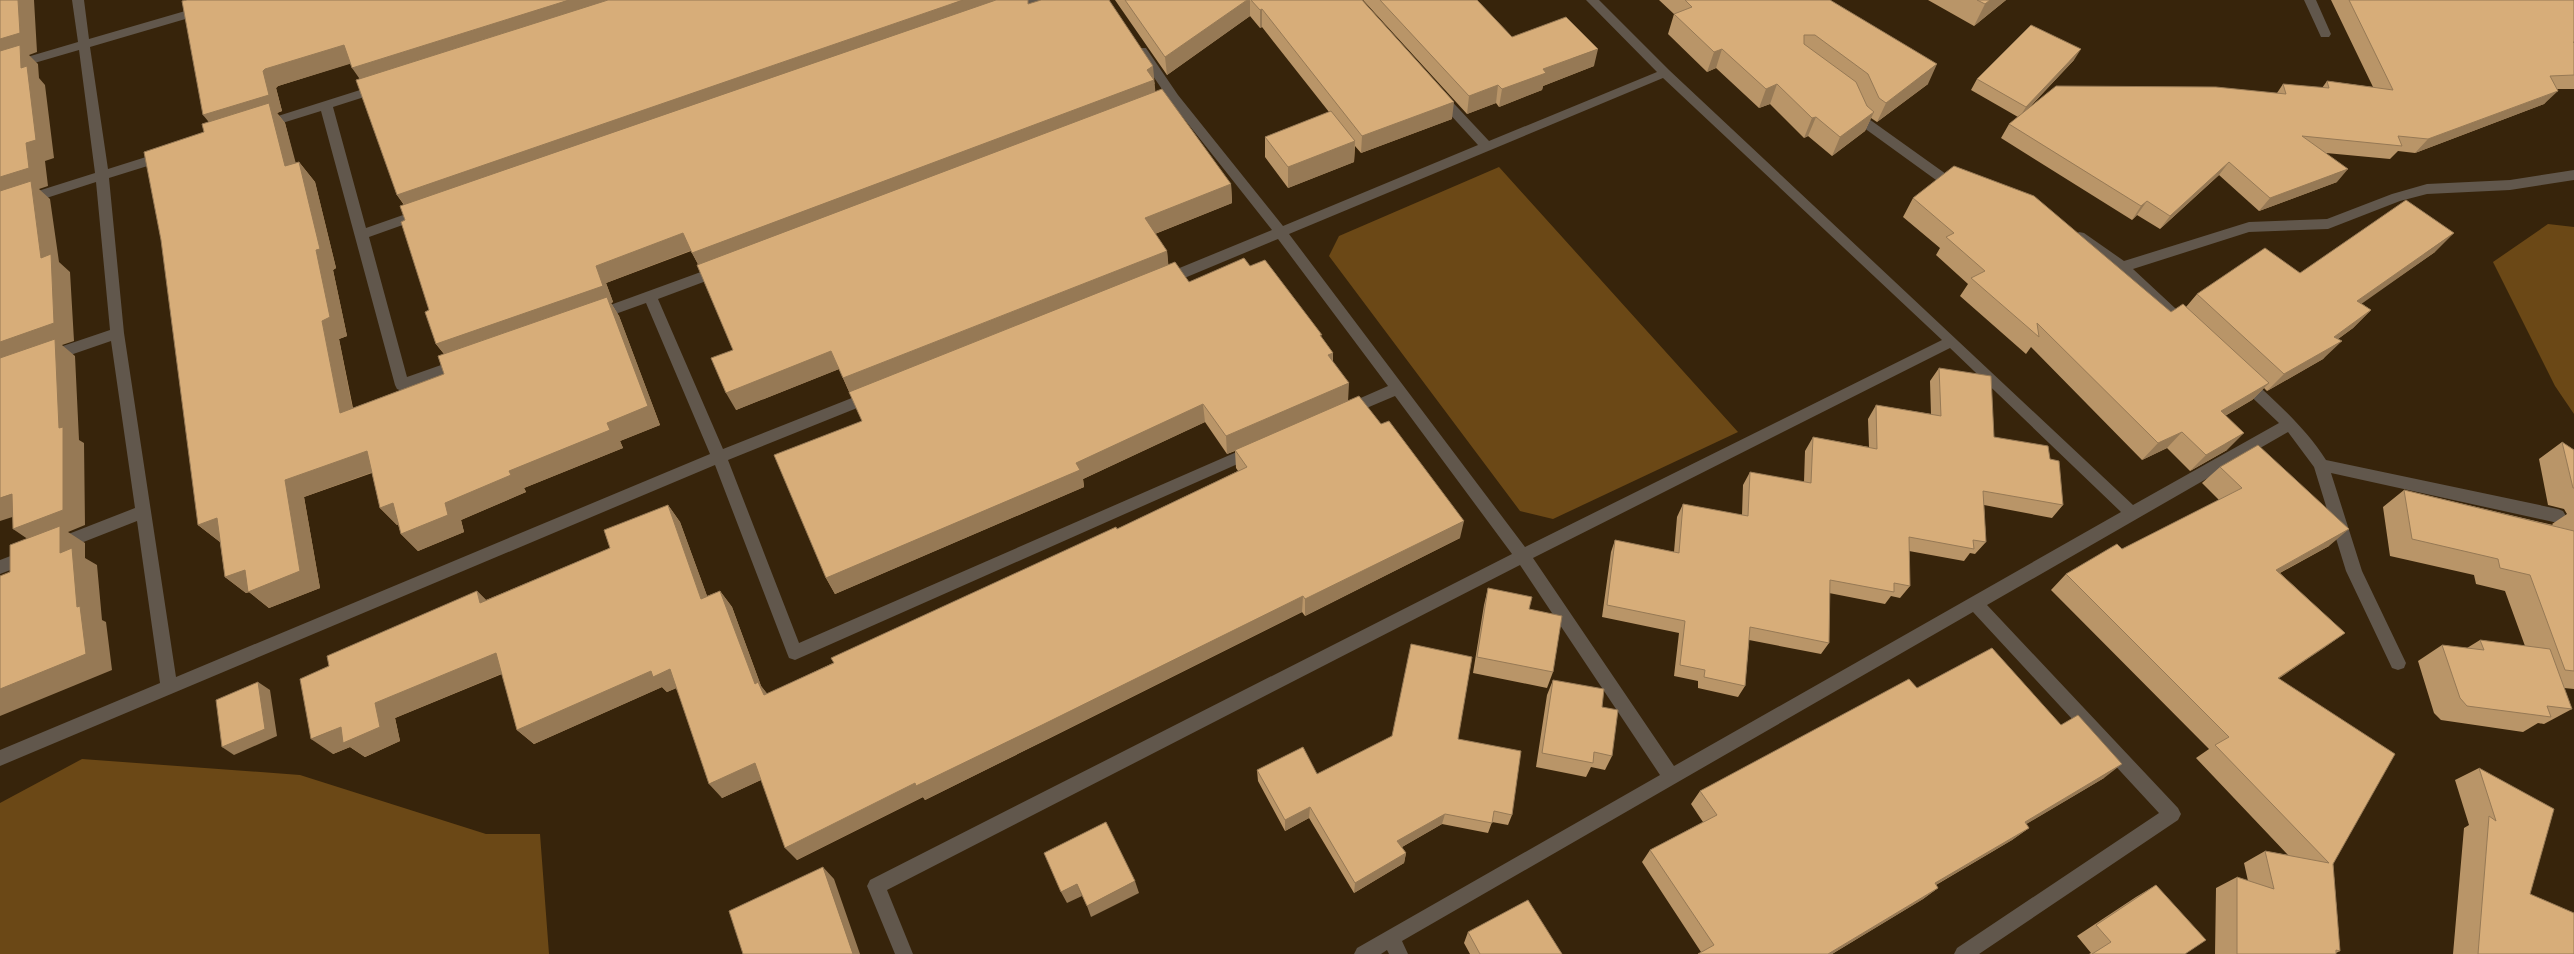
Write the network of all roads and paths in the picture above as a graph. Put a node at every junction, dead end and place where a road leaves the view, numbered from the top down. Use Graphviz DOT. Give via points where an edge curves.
graph roads {
  1 [pos="78,0"];
  2 [pos="236,0"];
  3 [pos="1033,0"];
  4 [pos="1592,0"];
  5 [pos="2310,0"];
  6 [pos="996,13"];
  7 [pos="2326,34"];
  8 [pos="1135,41"];
  9 [pos="84,45"];
  10 [pos="0,69"];
  11 [pos="1664,73"];
  12 [pos="393,83"];
  13 [pos="1432,88"];
  14 [pos="1854,98"];
  15 [pos="326,105"];
  16 [pos="252,128"];
  17 [pos="1486,146"];
  18 [pos="176,152"];
  19 [pos="102,176"];
  20 [pos="2574,176"];
  21 [pos="1977,190"];
  22 [pos="0,208"];
  23 [pos="436,208"];
  24 [pos="2069,230"];
  25 [pos="1281,233"];
  26 [pos="361,234"];
  27 [pos="733,265"];
  28 [pos="2122,266"];
  29 [pos="1152,285"];
  30 [pos="650,297"];
  31 [pos="586,320"];
  32 [pos="2192,332"];
  33 [pos="117,333"];
  34 [pos="1952,340"];
  35 [pos="475,359"];
  36 [pos="36,361"];
  37 [pos="2234,372"];
  38 [pos="1398,388"];
  39 [pos="885,391"];
  40 [pos="1334,416"];
  41 [pos="2290,424"];
  42 [pos="1270,444"];
  43 [pos="719,457"];
  44 [pos="2321,466"];
  45 [pos="143,512"];
  46 [pos="2132,513"];
  47 [pos="2558,516"];
  48 [pos="1523,556"];
  49 [pos="0,567"];
  50 [pos="1974,602"];
  51 [pos="2398,662"];
  52 [pos="169,688"];
  53 [pos="0,758"];
  54 [pos="1672,778"];
  55 [pos="1395,946"];
  56 [pos="904,954"];
  57 [pos="1363,954"];
  58 [pos="1963,954"];
  1 -- 9 [label="street"];
  2 -- 9 [label="street"];
  3 -- 6 [label="street"];
  4 -- 11 [label="street"];
  5 -- 7 [label="street"];
  8 -- 25 [label="street" via="1170,100"];
  9 -- 10 [label="street"];
  9 -- 19 [label="street"];
  11 -- 17 [label="street"];
  11 -- 34 [label="street"];
  12 -- 15 [label="street"];
  13 -- 17 [label="street"];
  14 -- 21 [label="street" via="1864,122 1942,177"];
  15 -- 16 [label="street"];
  15 -- 26 [label="street"];
  17 -- 25 [label="street"];
  18 -- 19 [label="street"];
  19 -- 22 [label="street"];
  19 -- 33 [label="street"];
  20 -- 28 [label="street" via="2510,185 2427,189 2328,224 2248,227"];
  23 -- 26 [label="street"];
  24 -- 28 [label="street"];
  25 -- 29 [label="street"];
  25 -- 38 [label="street"];
  26 -- 35 [label="street" via="402,385"];
  27 -- 30 [label="street"];
  28 -- 32 [label="street"];
  30 -- 31 [label="street"];
  30 -- 43 [label="street"];
  33 -- 36 [label="street"];
  33 -- 45 [label="street"];
  34 -- 46 [label="street"];
  34 -- 48 [label="street"];
  37 -- 41 [label="street"];
  38 -- 40 [label="street"];
  38 -- 48 [label="street"];
  39 -- 43 [label="street"];
  41 -- 44 [label="street"];
  41 -- 46 [label="street"];
  42 -- 43 [label="street" via="795,653"];
  43 -- 52 [label="street"];
  44 -- 47 [label="street"];
  44 -- 51 [label="street" via="2354,571"];
  45 -- 49 [label="street"];
  45 -- 52 [label="street"];
  46 -- 50 [label="street"];
  48 -- 54 [label="street"];
  48 -- 56 [label="street" via="876,886"];
  50 -- 54 [label="street"];
  50 -- 58 [label="street" via="2172,814"];
  52 -- 53 [label="street"];
  54 -- 55 [label="street"];
  55 -- 57 [label="street"];
}
